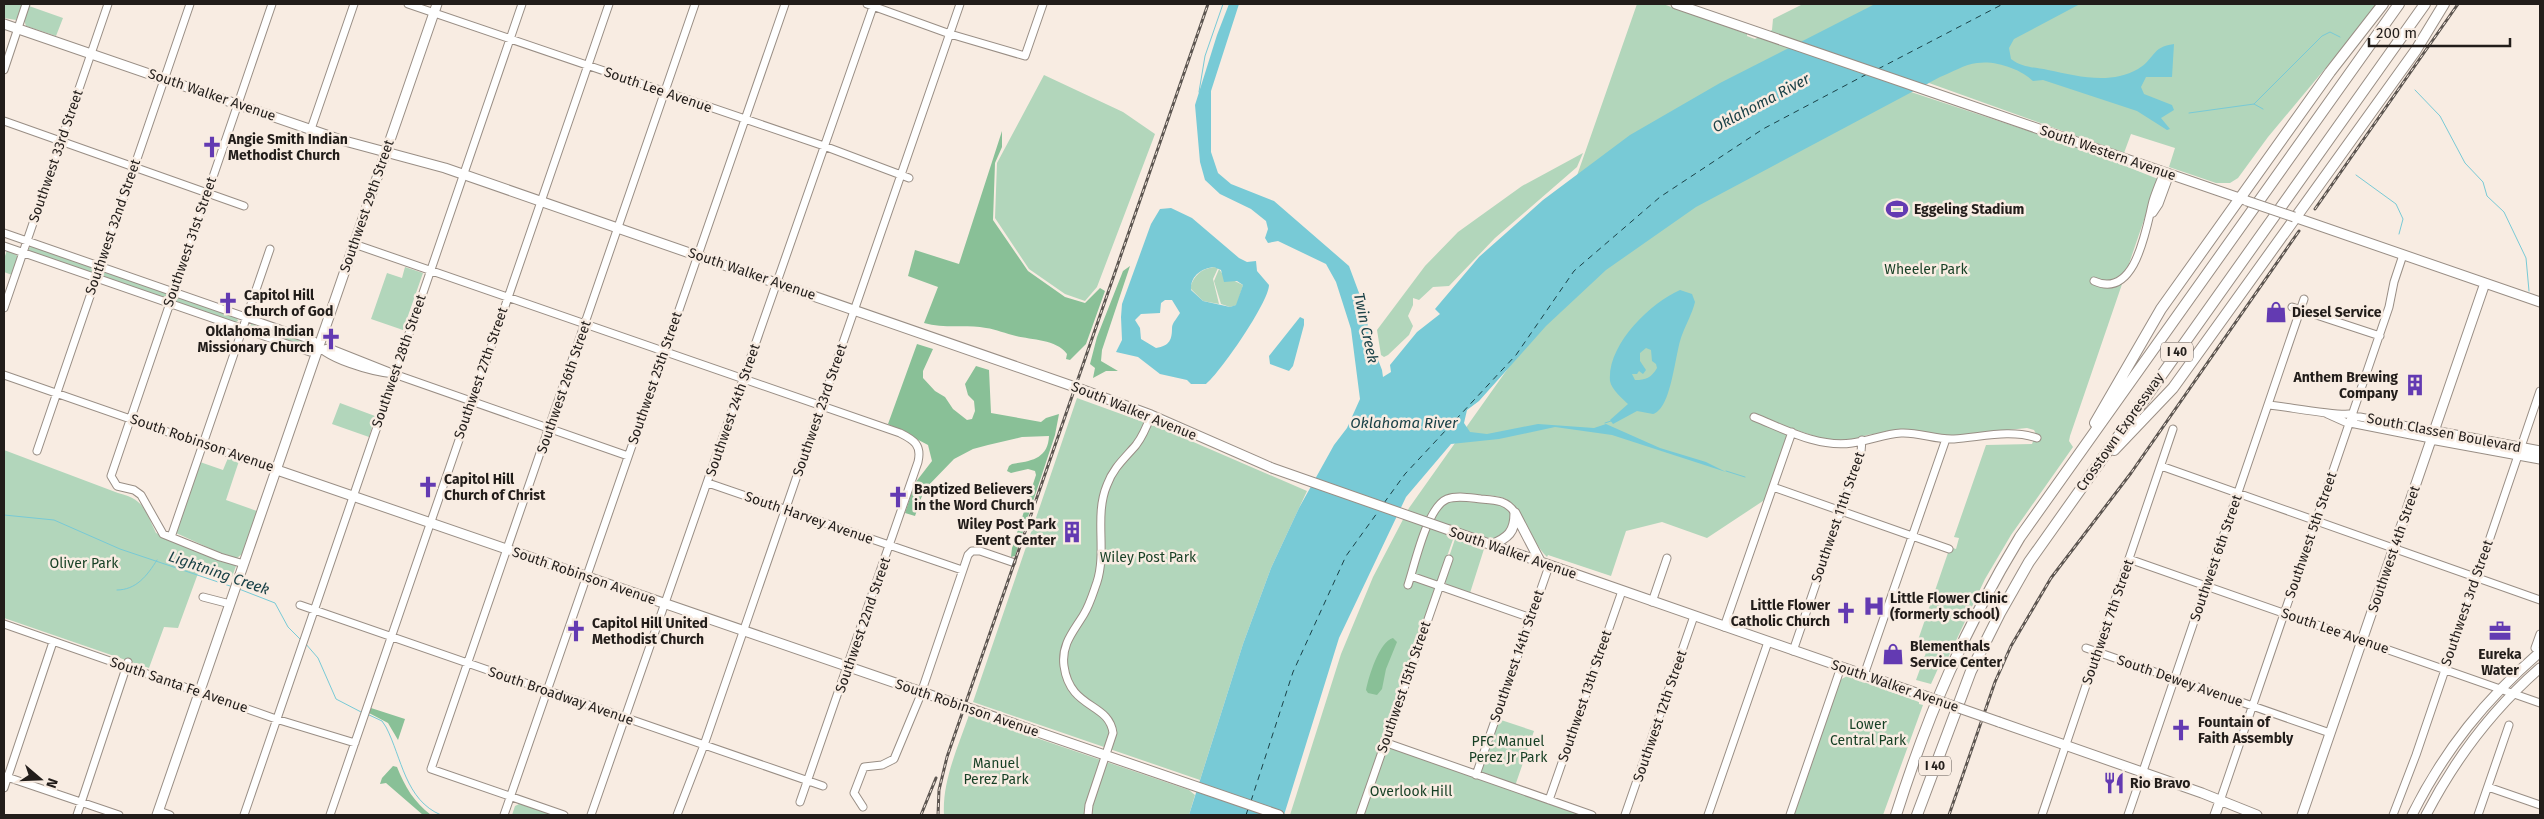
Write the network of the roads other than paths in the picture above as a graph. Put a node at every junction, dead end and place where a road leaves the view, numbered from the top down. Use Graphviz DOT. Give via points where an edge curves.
graph roads {
  1 [pos="26,4"];
  2 [pos="108,4"];
  3 [pos="190,4"];
  4 [pos="272,4"];
  5 [pos="354,4"];
  6 [pos="408,4"];
  7 [pos="438,4"];
  8 [pos="522,4"];
  9 [pos="609,4"];
  10 [pos="695,4"];
  11 [pos="785,4"];
  12 [pos="871,4"];
  13 [pos="960,4"];
  14 [pos="1043,4"];
  15 [pos="1676,4"];
  16 [pos="2383,4"];
  17 [pos="2399,4"];
  18 [pos="2425,4"];
  19 [pos="2444,4"];
  20 [pos="434,13"];
  21 [pos="4,24"];
  22 [pos="18,28"];
  23 [pos="950,34"];
  24 [pos="510,39"];
  25 [pos="91,54"];
  26 [pos="588,66"];
  27 [pos="4,70"];
  28 [pos="164,79"];
  29 [pos="665,92"];
  30 [pos="238,104"];
  31 [pos="745,120"];
  32 [pos="4,121"];
  33 [pos="311,129"];
  34 [pos="61,142"];
  35 [pos="824,146"];
  36 [pos="386,152"];
  37 [pos="134,167"];
  38 [pos="2167,173"];
  39 [pos="463,175"];
  40 [pos="901,176"];
  41 [pos="909,178"];
  42 [pos="208,192"];
  43 [pos="2243,199"];
  44 [pos="541,201"];
  45 [pos="244,206"];
  46 [pos="2295,217"];
  47 [pos="618,228"];
  48 [pos="4,233"];
  49 [pos="27,241"];
  50 [pos="354,244"];
  51 [pos="4,246"];
  52 [pos="270,249"];
  53 [pos="23,253"];
  54 [pos="698,255"];
  55 [pos="2403,255"];
  56 [pos="100,267"];
  57 [pos="430,270"];
  58 [pos="96,278"];
  59 [pos="2094,281"];
  60 [pos="777,283"];
  61 [pos="2485,283"];
  62 [pos="173,292"];
  63 [pos="507,297"];
  64 [pos="2304,300"];
  65 [pos="2540,302"];
  66 [pos="168,304"];
  67 [pos="2292,307"];
  68 [pos="4,308"];
  69 [pos="854,310"];
  70 [pos="2300,310"];
  71 [pos="246,317"];
  72 [pos="586,324"];
  73 [pos="242,328"];
  74 [pos="2380,336"];
  75 [pos="318,349"];
  76 [pos="664,351"];
  77 [pos="4,374"];
  78 [pos="394,374"];
  79 [pos="744,378"];
  80 [pos="2540,391"];
  81 [pos="56,393"];
  82 [pos="472,401"];
  83 [pos="2268,405"];
  84 [pos="821,406"];
  85 [pos="2325,413"];
  86 [pos="2353,413"];
  87 [pos="1151,415"];
  88 [pos="1754,417"];
  89 [pos="130,418"];
  90 [pos="2350,423"];
  91 [pos="549,428"];
  92 [pos="2173,430"];
  93 [pos="1792,432"];
  94 [pos="2433,435"];
  95 [pos="2037,438"];
  96 [pos="1946,439"];
  97 [pos="1862,440"];
  98 [pos="203,443"];
  99 [pos="37,451"];
  100 [pos="2520,451"];
  101 [pos="2540,451"];
  102 [pos="2080,453"];
  103 [pos="628,456"];
  104 [pos="2540,459"];
  105 [pos="2161,466"];
  106 [pos="277,470"];
  107 [pos="2088,478"];
  108 [pos="708,483"];
  109 [pos="1773,487"];
  110 [pos="2238,494"];
  111 [pos="352,496"];
  112 [pos="785,510"];
  113 [pos="1841,511"];
  114 [pos="1515,513"];
  115 [pos="2316,520"];
  116 [pos="429,523"];
  117 [pos="1913,536"];
  118 [pos="171,537"];
  119 [pos="890,546"];
  120 [pos="1491,546"];
  121 [pos="2394,548"];
  122 [pos="507,549"];
  123 [pos="1949,549"];
  124 [pos="1667,558"];
  125 [pos="1448,559"];
  126 [pos="2129,559"];
  127 [pos="1012,562"];
  128 [pos="244,564"];
  129 [pos="1545,564"];
  130 [pos="962,570"];
  131 [pos="586,576"];
  132 [pos="1411,576"];
  133 [pos="2476,577"];
  134 [pos="1408,585"];
  135 [pos="1439,586"];
  136 [pos="2206,586"];
  137 [pos="1622,591"];
  138 [pos="203,597"];
  139 [pos="2540,600"];
  140 [pos="231,601"];
  141 [pos="1652,602"];
  142 [pos="666,604"];
  143 [pos="300,606"];
  144 [pos="313,610"];
  145 [pos="2284,613"];
  146 [pos="1694,616"];
  147 [pos="1530,618"];
  148 [pos="4,624"];
  149 [pos="1724,627"];
  150 [pos="743,631"];
  151 [pos="2540,634"];
  152 [pos="390,637"];
  153 [pos="2362,640"];
  154 [pos="53,642"];
  155 [pos="1768,642"];
  156 [pos="2086,648"];
  157 [pos="1792,650"];
  158 [pos="2538,650"];
  159 [pos="2098,652"];
  160 [pos="127,664"];
  161 [pos="467,664"];
  162 [pos="848,667"];
  163 [pos="1842,667"];
  164 [pos="2540,668"];
  165 [pos="2444,670"];
  166 [pos="1864,675"];
  167 [pos="2175,679"];
  168 [pos="2500,689"];
  169 [pos="547,691"];
  170 [pos="200,692"];
  171 [pos="921,692"];
  172 [pos="2512,694"];
  173 [pos="2540,703"];
  174 [pos="2253,706"];
  175 [pos="626,718"];
  176 [pos="276,719"];
  177 [pos="2509,725"];
  178 [pos="2330,733"];
  179 [pos="1384,742"];
  180 [pos="355,743"];
  181 [pos="704,745"];
  182 [pos="2066,745"];
  183 [pos="1106,756"];
  184 [pos="2143,772"];
  185 [pos="1476,775"];
  186 [pos="6,777"];
  187 [pos="808,782"];
  188 [pos="823,786"];
  189 [pos="2488,787"];
  190 [pos="4,788"];
  191 [pos="511,796"];
  192 [pos="1549,800"];
  193 [pos="2220,801"];
  194 [pos="81,802"];
  195 [pos="800,802"];
  196 [pos="2540,805"];
  197 [pos="863,806"];
  198 [pos="158,813"];
  199 [pos="77,815"];
  200 [pos="119,815"];
  201 [pos="170,815"];
  202 [pos="244,815"];
  203 [pos="330,815"];
  204 [pos="504,815"];
  205 [pos="564,815"];
  206 [pos="591,815"];
  207 [pos="677,815"];
  208 [pos="1088,815"];
  209 [pos="1279,815"];
  210 [pos="1360,815"];
  211 [pos="1592,815"];
  212 [pos="1626,815"];
  213 [pos="1708,815"];
  214 [pos="1790,815"];
  215 [pos="1895,815"];
  216 [pos="1917,815"];
  217 [pos="2042,815"];
  218 [pos="2128,815"];
  219 [pos="2215,815"];
  220 [pos="2257,815"];
  221 [pos="2302,815"];
  222 [pos="2393,815"];
  223 [pos="2412,815"];
  224 [pos="2426,815"];
  225 [pos="2478,815"];
  1 -- 22 [label="street"];
  2 -- 25 [label="street, Southwest 33rd Street"];
  3 -- 28 [label="street, Southwest 32nd Street"];
  4 -- 30 [label="street, Southwest 31st Street"];
  5 -- 33 [label="street"];
  6 -- 20 [label="street, South Lee Avenue"];
  7 -- 20 [label="main road, Southwest 29th Street"];
  8 -- 24 [label="street, Southwest 28th Street"];
  9 -- 26 [label="street, Southwest 27th Street"];
  10 -- 29 [label="street, Southwest 26th Street"];
  11 -- 31 [label="street, Southwest 25th Street"];
  12 -- 23 [label="street"];
  12 -- 35 [label="street, Southwest 24th Street"];
  13 -- 23 [label="street, Southwest 23rd Street"];
  14 -- 23 [label="street" via="1025,56"];
  15 -- 38 [label="main road, South Western Avenue"];
  16 -- 43 [label="highway" via="2330,72"];
  17 -- 102 [label="highway, Crosstown Expressway / I 40"];
  18 -- 107 [label="highway, Crosstown Expressway / I 40"];
  19 -- 46 [label="highway" via="2416,50"];
  20 -- 24 [label="street, South Lee Avenue"];
  20 -- 36 [label="main road, Southwest 29th Street"];
  21 -- 22 [label="main road, South Walker Avenue"];
  22 -- 25 [label="main road, South Walker Avenue"];
  22 -- 27 [label="street"];
  23 -- 40 [label="street, Southwest 23rd Street"];
  24 -- 26 [label="street, South Lee Avenue"];
  24 -- 39 [label="street, Southwest 28th Street"];
  25 -- 28 [label="main road, South Walker Avenue"];
  25 -- 34 [label="street, Southwest 33rd Street"];
  26 -- 29 [label="street, South Lee Avenue"];
  26 -- 44 [label="street, Southwest 27th Street"];
  28 -- 30 [label="main road, South Walker Avenue"];
  28 -- 37 [label="street, Southwest 32nd Street"];
  29 -- 31 [label="street, South Lee Avenue"];
  29 -- 47 [label="street, Southwest 26th Street"];
  30 -- 33 [label="main road, South Walker Avenue"];
  30 -- 42 [label="street, Southwest 31st Street"];
  31 -- 35 [label="street, South Lee Avenue"];
  31 -- 54 [label="street, Southwest 25th Street"];
  32 -- 34 [label="street"];
  33 -- 36 [label="main road, South Walker Avenue"];
  34 -- 37 [label="street"];
  34 -- 49 [label="street, Southwest 33rd Street"];
  35 -- 40 [label="street, South Lee Avenue"];
  35 -- 60 [label="street, Southwest 24th Street"];
  36 -- 39 [label="main road, South Walker Avenue"];
  36 -- 50 [label="main road, Southwest 29th Street"];
  37 -- 42 [label="street"];
  37 -- 56 [label="street, Southwest 32nd Street"];
  38 -- 43 [label="main road, South Western Avenue"];
  38 -- 59 [label="street" via="2159,204 2129,274 2112,284"];
  39 -- 44 [label="main road, South Walker Avenue"];
  39 -- 57 [label="street, Southwest 28th Street"];
  40 -- 41 [label="street, South Lee Avenue"];
  40 -- 69 [label="street, Southwest 23rd Street"];
  42 -- 45 [label="street"];
  42 -- 62 [label="street, Southwest 31st Street"];
  43 -- 46 [label="main road, South Western Avenue, bridge"];
  43 -- 102 [label="highway" via="2142,338"];
  44 -- 47 [label="main road, South Walker Avenue"];
  44 -- 63 [label="street, Southwest 27th Street"];
  46 -- 55 [label="main road, South Western Avenue"];
  46 -- 107 [label="highway" via="2173,388"];
  47 -- 54 [label="main road, South Walker Avenue"];
  47 -- 72 [label="street, Southwest 26th Street"];
  48 -- 49 [label="street"];
  49 -- 53 [label="street, Southwest 33rd Street"];
  49 -- 56 [label="street"];
  50 -- 57 [label="street"];
  50 -- 75 [label="main road, Southwest 29th Street"];
  51 -- 53 [label="street"];
  52 -- 71 [label="street"];
  53 -- 58 [label="street"];
  53 -- 68 [label="street, Southwest 33rd Street"];
  54 -- 60 [label="main road, South Walker Avenue"];
  54 -- 76 [label="street, Southwest 25th Street"];
  55 -- 61 [label="main road, South Western Avenue"];
  55 -- 74 [label="street, Southwest 5th Street"];
  56 -- 58 [label="street, Southwest 32nd Street"];
  56 -- 62 [label="street"];
  57 -- 63 [label="street"];
  57 -- 78 [label="street, Southwest 28th Street"];
  58 -- 66 [label="street"];
  58 -- 81 [label="street, Southwest 32nd Street"];
  60 -- 69 [label="main road, South Walker Avenue"];
  60 -- 79 [label="street, Southwest 24th Street"];
  61 -- 65 [label="main road, South Western Avenue"];
  61 -- 94 [label="main road, Southwest 4th Street"];
  62 -- 66 [label="street, Southwest 31st Street"];
  62 -- 71 [label="street"];
  63 -- 72 [label="street"];
  63 -- 82 [label="street, Southwest 27th Street"];
  64 -- 70 [label="street, Southwest 6th Street"];
  66 -- 73 [label="street"];
  66 -- 89 [label="street, Southwest 31st Street"];
  67 -- 70 [label="street"];
  69 -- 84 [label="street, Southwest 23rd Street"];
  69 -- 87 [label="main road, South Walker Avenue"];
  70 -- 74 [label="street"];
  70 -- 83 [label="street, Southwest 6th Street"];
  71 -- 73 [label="street"];
  71 -- 75 [label="street" via="314,341"];
  72 -- 76 [label="street"];
  72 -- 91 [label="street, Southwest 26th Street"];
  73 -- 75 [label="street" via="310,352"];
  73 -- 98 [label="street"];
  74 -- 86 [label="street, Southwest 5th Street"];
  75 -- 78 [label="street" via="329,348"];
  75 -- 106 [label="main road, Southwest 29th Street"];
  76 -- 79 [label="street"];
  76 -- 103 [label="street, Southwest 25th Street"];
  77 -- 81 [label="street, South Robinson Avenue"];
  78 -- 82 [label="street"];
  78 -- 111 [label="street, Southwest 28th Street"];
  79 -- 84 [label="street"];
  79 -- 108 [label="street, Southwest 24th Street"];
  80 -- 100 [label="street, Southwest 3rd Street"];
  81 -- 89 [label="street, South Robinson Avenue"];
  81 -- 99 [label="street, Southwest 32nd Street"];
  82 -- 91 [label="street"];
  82 -- 116 [label="street, Southwest 27th Street"];
  83 -- 85 [label="street, South Classen Boulevard"];
  83 -- 110 [label="street, Southwest 6th Street"];
  84 -- 112 [label="street, Southwest 23rd Street"];
  84 -- 119 [label="street, Southwest 22nd Street" via="900,432 919,446 918,462"];
  85 -- 86 [label="street, South Classen Boulevard"];
  85 -- 90 [label="street, South Classen Boulevard"];
  86 -- 90 [label="street, Southwest 5th Street"];
  87 -- 120 [label="main road, South Walker Avenue, bridge" via="1272,468"];
  87 -- 183 [label="street" via="1144,433 1121,460 1107,484 1100,510 1102,547 1098,579 1064,653 1065,672 1073,690 1112,724 1113,733"];
  88 -- 93 [label="street"];
  89 -- 98 [label="street, South Robinson Avenue"];
  89 -- 118 [label="street, Southwest 31st Street" via="112,481 141,495 160,530"];
  90 -- 94 [label="street, South Classen Boulevard" via="2358,417"];
  90 -- 115 [label="street, Southwest 5th Street"];
  91 -- 103 [label="street"];
  91 -- 122 [label="street, Southwest 26th Street"];
  92 -- 105 [label="street, Southwest 7th Street"];
  93 -- 97 [label="street" via="1824,443 1851,444"];
  93 -- 109 [label="street"];
  94 -- 100 [label="main road, South Classen Boulevard"];
  94 -- 121 [label="main road, Southwest 4th Street"];
  95 -- 96 [label="street" via="2016,433"];
  96 -- 97 [label="street" via="1903,433"];
  96 -- 117 [label="street"];
  97 -- 113 [label="street, Southwest 11th Street"];
  98 -- 106 [label="street, South Robinson Avenue"];
  98 -- 118 [label="street"];
  100 -- 101 [label="main road, South Classen Boulevard"];
  100 -- 104 [label="main road, South Classen Boulevard"];
  100 -- 133 [label="street, Southwest 3rd Street"];
  102 -- 215 [label="highway, Crosstown Expressway / I 40" via="2020,537 1962,641"];
  103 -- 131 [label="street, Southwest 25th Street"];
  105 -- 110 [label="street"];
  105 -- 126 [label="street, Southwest 7th Street"];
  106 -- 111 [label="main road, South Robinson Avenue"];
  106 -- 128 [label="main road, Southwest 29th Street"];
  107 -- 216 [label="highway, Crosstown Expressway / I 40" via="2030,562 1990,632 1961,696"];
  108 -- 112 [label="street, South Harvey Avenue"];
  108 -- 142 [label="street, Southwest 24th Street"];
  109 -- 113 [label="street"];
  109 -- 149 [label="street"];
  110 -- 115 [label="street"];
  110 -- 136 [label="street, Southwest 6th Street"];
  111 -- 116 [label="main road, South Robinson Avenue"];
  111 -- 144 [label="street, Southwest 28th Street"];
  112 -- 119 [label="street, South Harvey Avenue"];
  112 -- 150 [label="street, Southwest 23rd Street"];
  113 -- 117 [label="street"];
  113 -- 157 [label="street, Southwest 11th Street"];
  114 -- 120 [label="main road" via="1511,534"];
  114 -- 129 [label="main road"];
  114 -- 132 [label="street" via="1508,504 1499,500 1453,497 1441,502 1432,513"];
  115 -- 121 [label="street"];
  115 -- 145 [label="street, Southwest 5th Street"];
  116 -- 122 [label="main road, South Robinson Avenue"];
  116 -- 152 [label="street, Southwest 27th Street"];
  117 -- 123 [label="street"];
  117 -- 166 [label="street"];
  118 -- 128 [label="street"];
  119 -- 130 [label="street, South Harvey Avenue"];
  119 -- 162 [label="street, Southwest 22nd Street"];
  120 -- 129 [label="main road, South Walker Avenue"];
  121 -- 133 [label="street"];
  121 -- 153 [label="main road, Southwest 4th Street"];
  122 -- 131 [label="main road, South Robinson Avenue"];
  122 -- 161 [label="street, Southwest 26th Street"];
  124 -- 141 [label="street"];
  125 -- 135 [label="street, Southwest 15th Street"];
  126 -- 136 [label="street, South Lee Avenue"];
  126 -- 159 [label="street, Southwest 7th Street"];
  127 -- 130 [label="street" via="974,550 968,555"];
  128 -- 140 [label="main road, Southwest 29th Street"];
  129 -- 137 [label="main road, South Walker Avenue"];
  129 -- 147 [label="street, Southwest 14th Street"];
  130 -- 171 [label="street"];
  131 -- 142 [label="main road, South Robinson Avenue"];
  131 -- 169 [label="street, Southwest 25th Street"];
  132 -- 134 [label="street"];
  132 -- 135 [label="street"];
  133 -- 139 [label="street"];
  133 -- 165 [label="street, Southwest 3rd Street"];
  135 -- 147 [label="street"];
  135 -- 179 [label="street, Southwest 15th Street"];
  136 -- 145 [label="street, South Lee Avenue"];
  136 -- 167 [label="street, Southwest 6th Street"];
  137 -- 141 [label="main road, South Walker Avenue"];
  137 -- 192 [label="street, Southwest 13th Street"];
  138 -- 140 [label="street"];
  140 -- 170 [label="main road, Southwest 29th Street"];
  141 -- 146 [label="main road, South Walker Avenue"];
  142 -- 150 [label="main road, South Robinson Avenue"];
  142 -- 175 [label="street, Southwest 24th Street"];
  143 -- 144 [label="street, South Broadway Avenue"];
  144 -- 152 [label="street, South Broadway Avenue"];
  144 -- 176 [label="street, Southwest 28th Street"];
  145 -- 153 [label="street, South Lee Avenue"];
  145 -- 174 [label="street, Southwest 5th Street"];
  146 -- 149 [label="main road, South Walker Avenue"];
  146 -- 212 [label="street, Southwest 12th Street"];
  147 -- 185 [label="street, Southwest 14th Street"];
  148 -- 154 [label="street, South Santa Fe Avenue"];
  149 -- 155 [label="main road, South Walker Avenue"];
  150 -- 162 [label="main road, South Robinson Avenue"];
  150 -- 181 [label="street, Southwest 23rd Street"];
  151 -- 158 [label="street"];
  152 -- 161 [label="street, South Broadway Avenue"];
  152 -- 180 [label="street, Southwest 27th Street"];
  153 -- 165 [label="street, South Lee Avenue"];
  153 -- 178 [label="main road, Southwest 4th Street"];
  154 -- 160 [label="street, South Santa Fe Avenue"];
  154 -- 186 [label="street"];
  155 -- 157 [label="main road, South Walker Avenue"];
  155 -- 213 [label="street"];
  156 -- 159 [label="street, South Dewey Avenue"];
  157 -- 163 [label="main road, South Walker Avenue"];
  158 -- 168 [label="main road"];
  159 -- 167 [label="street, South Dewey Avenue"];
  159 -- 182 [label="street, Southwest 7th Street"];
  160 -- 170 [label="street, South Santa Fe Avenue"];
  160 -- 194 [label="street"];
  161 -- 169 [label="street, South Broadway Avenue"];
  161 -- 191 [label="street, Southwest 26th Street" via="431,769"];
  162 -- 171 [label="main road, South Robinson Avenue"];
  162 -- 187 [label="street, Southwest 22nd Street"];
  163 -- 166 [label="main road, South Walker Avenue"];
  163 -- 214 [label="street"];
  164 -- 172 [label="main road"];
  165 -- 168 [label="street, South Lee Avenue"];
  165 -- 222 [label="street, Southwest 3rd Street"];
  166 -- 182 [label="main road, South Walker Avenue, bridge"];
  167 -- 174 [label="street, South Dewey Avenue"];
  167 -- 184 [label="street, Southwest 6th Street"];
  168 -- 172 [label="street, South Lee Avenue"];
  168 -- 223 [label="main road" via="2455,741"];
  169 -- 175 [label="street, South Broadway Avenue"];
  169 -- 191 [label="street, Southwest 25th Street"];
  170 -- 176 [label="street, South Santa Fe Avenue"];
  170 -- 198 [label="main road, Southwest 29th Street"];
  171 -- 183 [label="main road, South Robinson Avenue"];
  171 -- 197 [label="street" via="894,759 882,765 864,767 854,793"];
  172 -- 173 [label="street, South Lee Avenue"];
  172 -- 224 [label="main road" via="2457,760"];
  174 -- 178 [label="street, South Dewey Avenue"];
  174 -- 193 [label="street, Southwest 5th Street"];
  175 -- 181 [label="street, South Broadway Avenue"];
  175 -- 206 [label="street, Southwest 24th Street"];
  176 -- 180 [label="street, South Santa Fe Avenue"];
  176 -- 202 [label="street, Southwest 28th Street"];
  177 -- 189 [label="street"];
  178 -- 221 [label="main road, Southwest 4th Street"];
  179 -- 185 [label="street"];
  179 -- 210 [label="street, Southwest 15th Street"];
  180 -- 203 [label="street, Southwest 27th Street"];
  181 -- 187 [label="street, South Broadway Avenue"];
  181 -- 207 [label="street, Southwest 23rd Street"];
  182 -- 184 [label="main road, South Walker Avenue"];
  182 -- 217 [label="street, Southwest 7th Street"];
  183 -- 208 [label="street"];
  183 -- 209 [label="main road, South Robinson Avenue"];
  184 -- 193 [label="main road, South Walker Avenue"];
  184 -- 218 [label="street, Southwest 6th Street"];
  185 -- 192 [label="street"];
  186 -- 190 [label="street"];
  186 -- 194 [label="street"];
  187 -- 188 [label="street, South Broadway Avenue"];
  187 -- 195 [label="street, Southwest 22nd Street"];
  189 -- 196 [label="street"];
  189 -- 225 [label="street"];
  191 -- 204 [label="street, Southwest 25th Street"];
  191 -- 205 [label="street"];
  192 -- 211 [label="street"];
  193 -- 219 [label="main road, Southwest 5th Street"];
  193 -- 220 [label="main road, South Walker Avenue"];
  194 -- 199 [label="street"];
  194 -- 200 [label="street"];
  198 -- 201 [label="street"];
}
